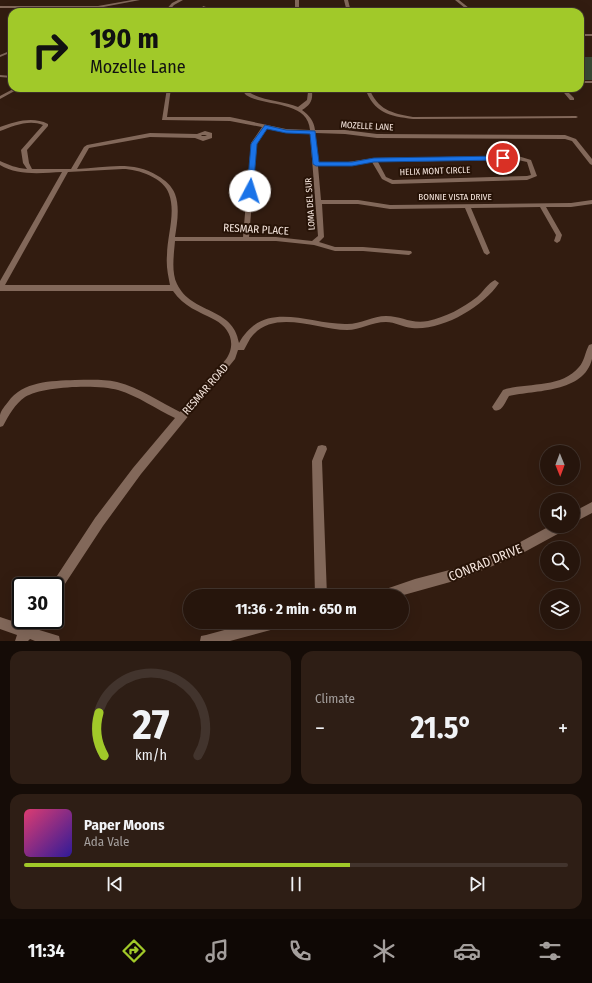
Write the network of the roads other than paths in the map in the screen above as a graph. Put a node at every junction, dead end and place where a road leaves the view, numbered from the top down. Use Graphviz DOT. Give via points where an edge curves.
graph roads {
  1 [pos="138,0"];
  2 [pos="174,0"];
  3 [pos="180,0"];
  4 [pos="457,0"];
  5 [pos="48,3"];
  6 [pos="114,5"];
  7 [pos="0,7"];
  8 [pos="45,7"];
  9 [pos="113,8"];
  10 [pos="169,8"];
  11 [pos="467,8"];
  12 [pos="11,92"];
  13 [pos="168,92"];
  14 [pos="244,92"];
  15 [pos="310,92"];
  16 [pos="368,92"];
  17 [pos="566,92"];
  18 [pos="0,98"];
  19 [pos="572,99"];
  20 [pos="299,109"];
  21 [pos="576,117"];
  22 [pos="265,127"];
  23 [pos="0,129"];
  24 [pos="313,133"];
  25 [pos="198,136"];
  26 [pos="374,160"];
  27 [pos="0,163"];
  28 [pos="592,163"];
  29 [pos="316,164"];
  30 [pos="31,170"];
  31 [pos="70,170"];
  32 [pos="319,202"];
  33 [pos="592,202"];
  34 [pos="467,206"];
  35 [pos="542,206"];
  36 [pos="246,238"];
  37 [pos="172,239"];
  38 [pos="557,242"];
  39 [pos="314,243"];
  40 [pos="409,253"];
  41 [pos="487,253"];
  42 [pos="495,283"];
  43 [pos="0,288"];
  44 [pos="176,288"];
  45 [pos="235,346"];
  46 [pos="592,347"];
  47 [pos="498,407"];
  48 [pos="181,417"];
  49 [pos="0,423"];
  50 [pos="322,449"];
  51 [pos="592,507"];
  52 [pos="580,514"];
  53 [pos="548,533"];
  54 [pos="63,577"];
  55 [pos="321,589"];
  56 [pos="403,589"];
  57 [pos="0,623"];
  58 [pos="251,629"];
  59 [pos="24,636"];
  60 [pos="54,641"];
  61 [pos="206,641"];
  1 -- 6 [label="street"];
  2 -- 3 [label="street"];
  3 -- 10 [label="street"];
  4 -- 11 [label="street"];
  5 -- 8 [label="street"];
  6 -- 8 [label="street"];
  6 -- 9 [label="street"];
  7 -- 8 [label="street"];
  12 -- 18 [label="street"];
  13 -- 22 [label="street, MOZELLE LANE" via="164,118 230,119"];
  14 -- 20 [label="street, LOMA DEL SUR"];
  15 -- 20 [label="street" via="307,105"];
  16 -- 21 [label="street" via="377,107 413,118"];
  17 -- 19 [label="street"];
  20 -- 24 [label="street, LOMA DEL SUR" via="310,118"];
  22 -- 24 [label="street, MOZELLE LANE"];
  22 -- 36 [label="street" via="254,144"];
  23 -- 30 [label="street" via="21,123 46,125 24,150 26,163"];
  24 -- 28 [label="street, MOZELLE LANE" via="571,138"];
  24 -- 29 [label="street, LOMA DEL SUR"];
  25 -- 31 [label="street" via="150,135 87,147"];
  26 -- 26 [label="street, HELIX MONT CIRCLE" via="384,178 392,182 534,176 529,161 522,158"];
  26 -- 29 [label="street" via="352,164"];
  27 -- 30 [label="street" via="18,170"];
  29 -- 32 [label="street, LOMA DEL SUR"];
  30 -- 31 [label="street"];
  31 -- 37 [label="street" via="134,168 166,184 171,189 175,202"];
  31 -- 43 [label="street"];
  32 -- 34 [label="street, BONNIE VISTA DRIVE" via="358,202 390,207"];
  32 -- 39 [label="street, LOMA DEL SUR" via="321,236"];
  33 -- 35 [label="street, BONNIE VISTA DRIVE"];
  34 -- 35 [label="street, BONNIE VISTA DRIVE"];
  34 -- 41 [label="street"];
  35 -- 38 [label="street" via="559,235"];
  36 -- 37 [label="street, RESMAR PLACE"];
  36 -- 39 [label="street, RESMAR PLACE"];
  37 -- 44 [label="street" via="170,272"];
  39 -- 40 [label="street, RESMAR PLACE" via="335,249"];
  42 -- 45 [label="street" via="469,307 427,323 413,325 384,319 343,326 281,320 263,324 253,330 241,348"];
  43 -- 44 [label="street"];
  44 -- 45 [label="street" via="185,300 229,326 234,335"];
  45 -- 48 [label="street, RESMAR ROAD" via="232,357"];
  46 -- 47 [label="street" via="583,369 564,384 518,389 506,393"];
  48 -- 49 [label="street" via="121,387 89,383 33,388 12,402"];
  48 -- 54 [label="street, RESMAR ROAD" via="99,522"];
  50 -- 55 [label="street" via="317,462"];
  51 -- 52 [label="street"];
  53 -- 56 [label="street, CONRAD DRIVE" via="515,551 461,574"];
  57 -- 59 [label="street"];
  58 -- 61 [label="street"];
  59 -- 60 [label="street"];
}
